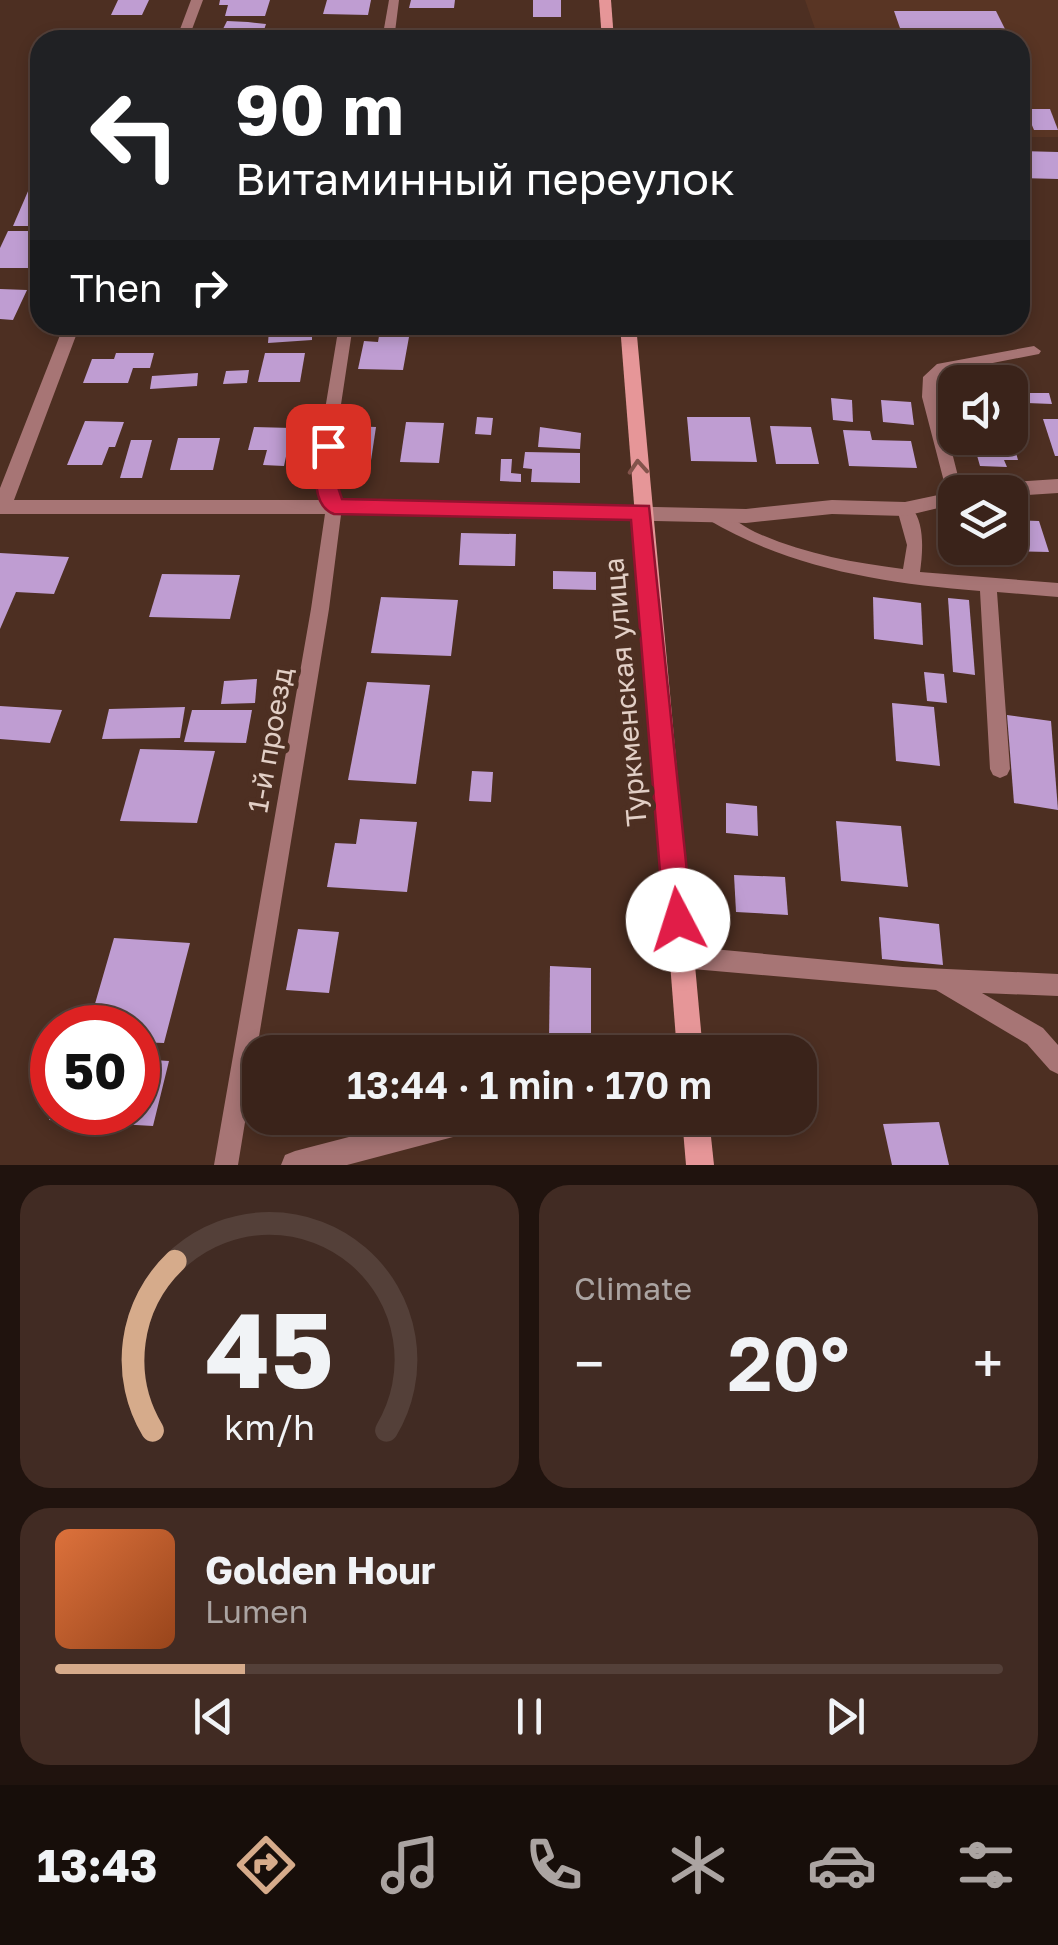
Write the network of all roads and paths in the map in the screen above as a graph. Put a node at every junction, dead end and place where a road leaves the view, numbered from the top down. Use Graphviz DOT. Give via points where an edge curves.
graph roads {
  1 [pos="198,0"];
  2 [pos="394,0"];
  3 [pos="605,0"];
  4 [pos="186,30"];
  5 [pos="390,30"];
  6 [pos="607,30"];
  7 [pos="68,335"];
  8 [pos="344,335"];
  9 [pos="629,335"];
  10 [pos="1034,351"];
  11 [pos="950,475"];
  12 [pos="1058,486"];
  13 [pos="1028,488"];
  14 [pos="938,501"];
  15 [pos="334,506"];
  16 [pos="1,507"];
  17 [pos="905,509"];
  18 [pos="642,512"];
  19 [pos="713,515"];
  20 [pos="910,577"];
  21 [pos="988,585"];
  22 [pos="1058,590"];
  23 [pos="1000,769"];
  24 [pos="681,956"];
  25 [pos="938,980"];
  26 [pos="1058,986"];
  27 [pos="688,1035"];
  28 [pos="1058,1062"];
  29 [pos="408,1135"];
  30 [pos="697,1135"];
  31 [pos="226,1165"];
  32 [pos="295,1165"];
  33 [pos="700,1165"];
  1 -- 4 [label="street"];
  2 -- 5 [label="lane"];
  3 -- 6 [label="main road"];
  7 -- 16 [label="street"];
  8 -- 15 [label="lane, 1-й проезд" via="324,464"];
  18 -- 9 [label="main road, Туркменская улица, one-way"];
  10 -- 11 [label="lane" via="930,376"];
  12 -- 13 [label="street"];
  14 -- 17 [label="street"];
  15 -- 16 [label="street"];
  15 -- 18 [label="street"];
  15 -- 31 [label="lane, 1-й проезд"];
  17 -- 19 [label="street"];
  17 -- 20 [label="lane" via="916,545"];
  18 -- 19 [label="street"];
  18 -- 24 [label="main road, Туркменская улица"];
  19 -- 20 [label="lane" via="759,541"];
  20 -- 21 [label="lane"];
  21 -- 22 [label="lane"];
  21 -- 23 [label="lane"];
  24 -- 25 [label="lane"];
  24 -- 27 [label="main road, Туркменская улица"];
  25 -- 26 [label="lane"];
  25 -- 28 [label="lane" via="1035,1036"];
  29 -- 32 [label="street"];
  30 -- 33 [label="main road"];
}
